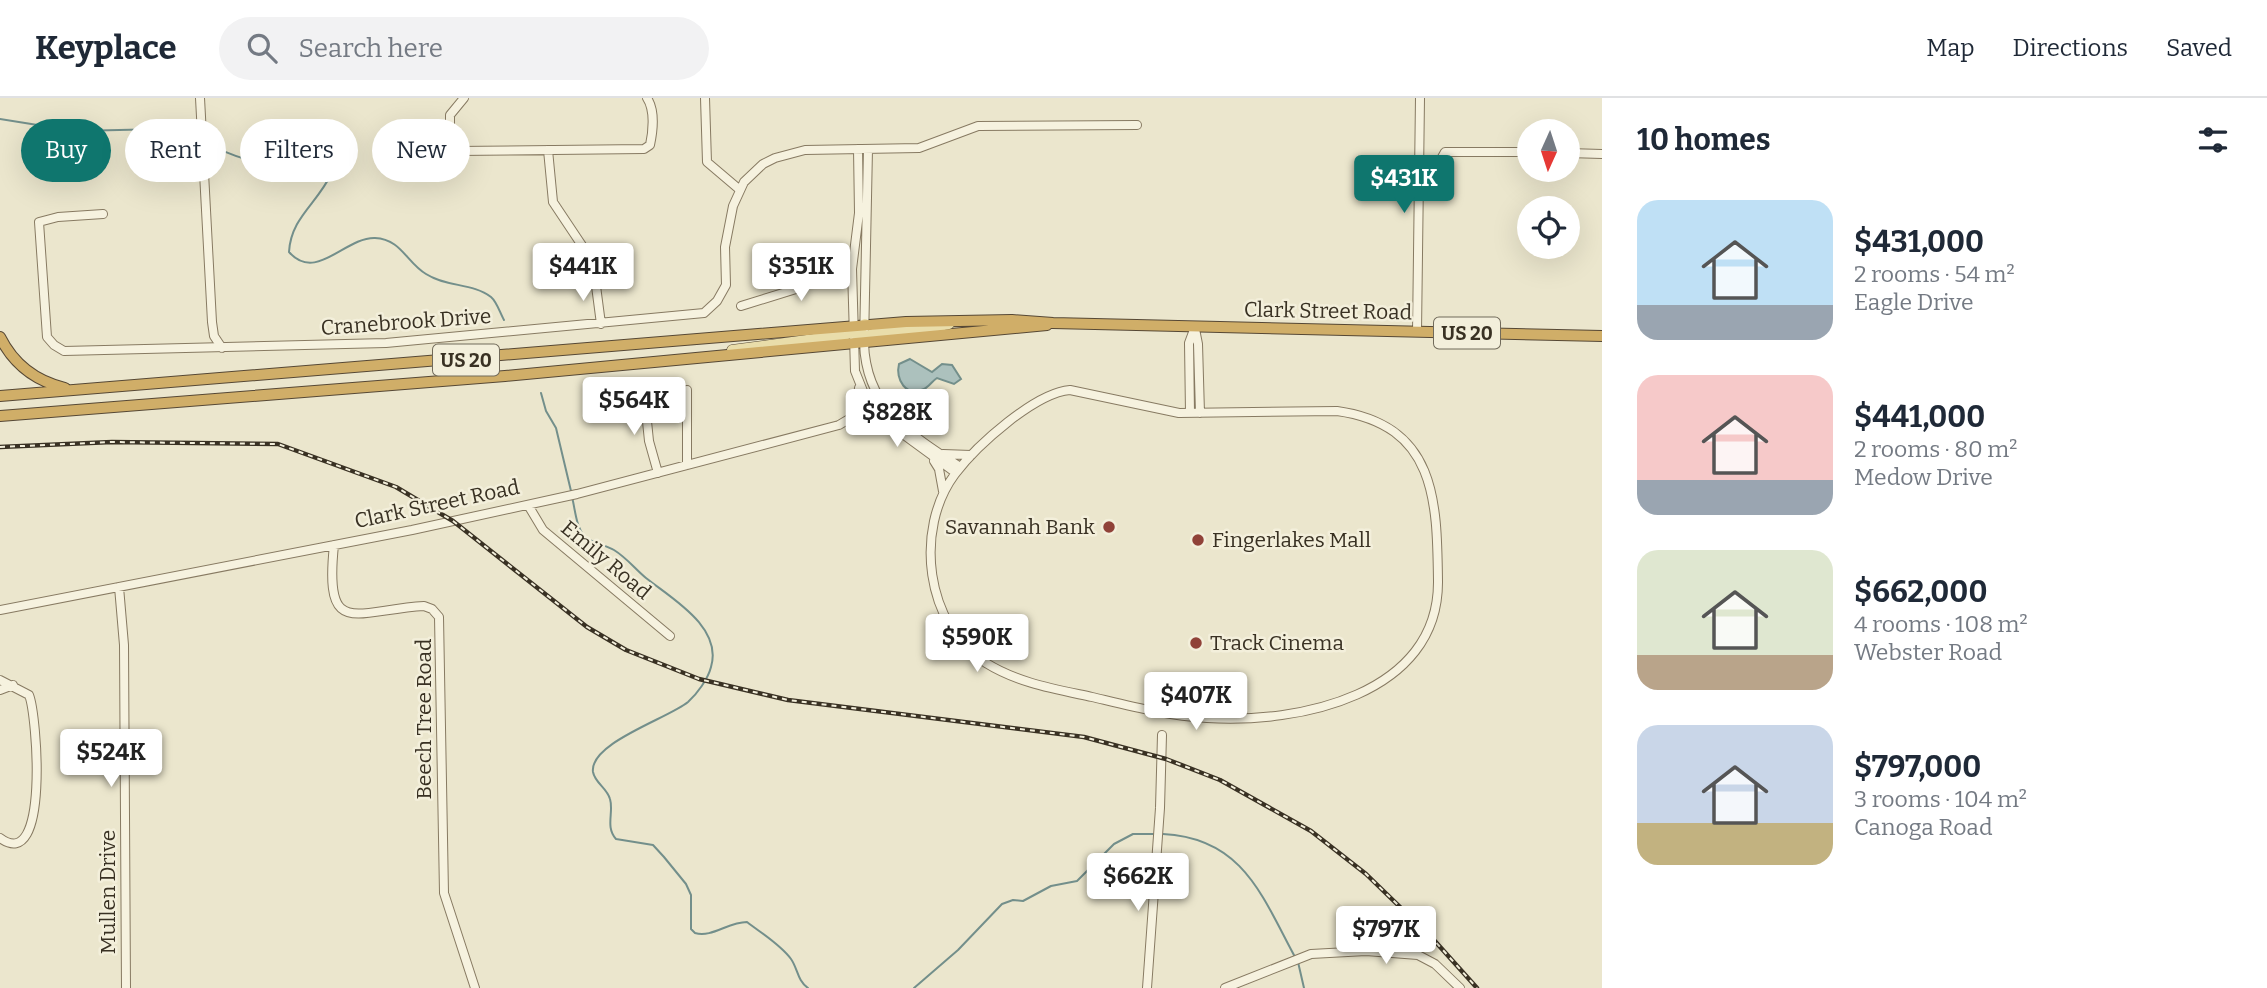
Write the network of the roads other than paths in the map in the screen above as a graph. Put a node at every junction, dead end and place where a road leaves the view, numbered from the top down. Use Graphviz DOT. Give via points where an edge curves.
graph roads {
  1 [pos="200,98"];
  2 [pos="464,98"];
  3 [pos="647,98"];
  4 [pos="705,98"];
  5 [pos="1420,98"];
  6 [pos="1137,125"];
  7 [pos="858,149"];
  8 [pos="868,149"];
  9 [pos="548,150"];
  10 [pos="1517,152"];
  11 [pos="1580,153"];
  12 [pos="1602,154"];
  13 [pos="1420,187"];
  14 [pos="740,190"];
  15 [pos="103,214"];
  16 [pos="852,269"];
  17 [pos="866,285"];
  18 [pos="741,306"];
  19 [pos="1053,323"];
  20 [pos="601,324"];
  21 [pos="1195,327"];
  22 [pos="1417,332"];
  23 [pos="859,334"];
  24 [pos="1602,336"];
  25 [pos="0,337"];
  26 [pos="222,348"];
  27 [pos="859,382"];
  28 [pos="79,390"];
  29 [pos="687,390"];
  30 [pos="644,392"];
  31 [pos="0,396"];
  32 [pos="876,404"];
  33 [pos="1190,413"];
  34 [pos="1200,413"];
  35 [pos="0,416"];
  36 [pos="848,422"];
  37 [pos="885,422"];
  38 [pos="927,453"];
  39 [pos="940,453"];
  40 [pos="971,455"];
  41 [pos="687,465"];
  42 [pos="958,470"];
  43 [pos="658,473"];
  44 [pos="943,492"];
  45 [pos="528,505"];
  46 [pos="334,545"];
  47 [pos="119,587"];
  48 [pos="0,610"];
  49 [pos="670,636"];
  50 [pos="0,680"];
  51 [pos="13,685"];
  52 [pos="0,690"];
  53 [pos="1163,735"];
  54 [pos="0,838"];
  55 [pos="126,988"];
  56 [pos="475,988"];
  57 [pos="1147,988"];
  58 [pos="1225,988"];
  59 [pos="1460,988"];
  1 -- 26 [label="street" via="212,322"];
  2 -- 9 [label="street" via="450,115 452,149"];
  3 -- 9 [label="street" via="652,108 648,147"];
  4 -- 14 [label="street" via="707,162"];
  5 -- 13 [label="street"];
  6 -- 8 [label="street, Cranebrook Drive" via="978,126 929,146"];
  7 -- 8 [label="street, Cranebrook Drive"];
  7 -- 14 [label="street, Cranebrook Drive" via="792,152 763,164"];
  7 -- 16 [label="street" via="859,221"];
  8 -- 17 [label="street"];
  9 -- 20 [label="street" via="553,202 583,244 594,276"];
  10 -- 13 [label="street" via="1445,152 1441,187"];
  11 -- 12 [label="street"];
  13 -- 22 [label="street"];
  14 -- 20 [label="street, Cranebrook Drive" via="729,216 726,285 717,301 704,313"];
  15 -- 26 [label="street, Cranebrook Drive" via="58,216 38,222 47,337 54,345 83,352"];
  16 -- 17 [label="street"];
  16 -- 18 [label="street"];
  16 -- 23 [label="street"];
  17 -- 23 [label="street"];
  19 -- 21 [label="highway, Clark Street Road / US 20"];
  19 -- 23 [label="highway, Clark Street Road / US 20" via="1020,330"];
  19 -- 23 [label="highway, Clark Street Road / US 20" via="960,320"];
  20 -- 26 [label="street, Cranebrook Drive" via="386,343"];
  21 -- 22 [label="highway, Clark Street Road / US 20"];
  21 -- 33 [label="street" via="1189,343"];
  21 -- 34 [label="street"];
  22 -- 24 [label="highway, Clark Street Road / US 20"];
  23 -- 27 [label="street"];
  23 -- 28 [label="highway, Clark Street Road / US 20"];
  23 -- 32 [label="street"];
  23 -- 35 [label="highway, US 20" via="684,360"];
  25 -- 28 [label="highway" via="11,355 35,377"];
  27 -- 32 [label="street"];
  27 -- 36 [label="street" via="857,406"];
  28 -- 31 [label="highway, Clark Street Road / US 20"];
  29 -- 41 [label="street"];
  30 -- 43 [label="street"];
  32 -- 36 [label="street, Clark Street Road"];
  32 -- 37 [label="street"];
  32 -- 39 [label="street"];
  33 -- 34 [label="street"];
  33 -- 40 [label="street" via="1082,391 1061,391 1033,404"];
  34 -- 44 [label="street" via="1349,412 1387,427 1415,454 1435,502 1437,603 1420,646 1394,674 1328,704 1245,719 1174,715 1013,677 983,661 968,646 937,596 930,545"];
  36 -- 37 [label="street"];
  36 -- 41 [label="street, Clark Street Road"];
  37 -- 38 [label="street"];
  38 -- 42 [label="street"];
  38 -- 44 [label="street" via="939,470"];
  39 -- 40 [label="street"];
  39 -- 42 [label="street"];
  40 -- 42 [label="street"];
  41 -- 43 [label="street, Clark Street Road"];
  42 -- 44 [label="street"];
  43 -- 45 [label="street, Clark Street Road"];
  45 -- 46 [label="street, Clark Street Road"];
  45 -- 49 [label="street, Emily Road" via="544,530"];
  46 -- 47 [label="street, Clark Street Road"];
  46 -- 56 [label="street, Beech Tree Road" via="333,598 342,611 355,615 424,606 439,617 444,893"];
  47 -- 48 [label="street, Clark Street Road"];
  47 -- 55 [label="street, Mullen Drive" via="124,645"];
  50 -- 51 [label="street"];
  51 -- 52 [label="street"];
  51 -- 54 [label="street" via="26,691 32,702 36,763 33,827 16,843"];
  53 -- 57 [label="street"];
  58 -- 59 [label="street" via="1311,954 1366,951 1412,953 1435,964"];
}
